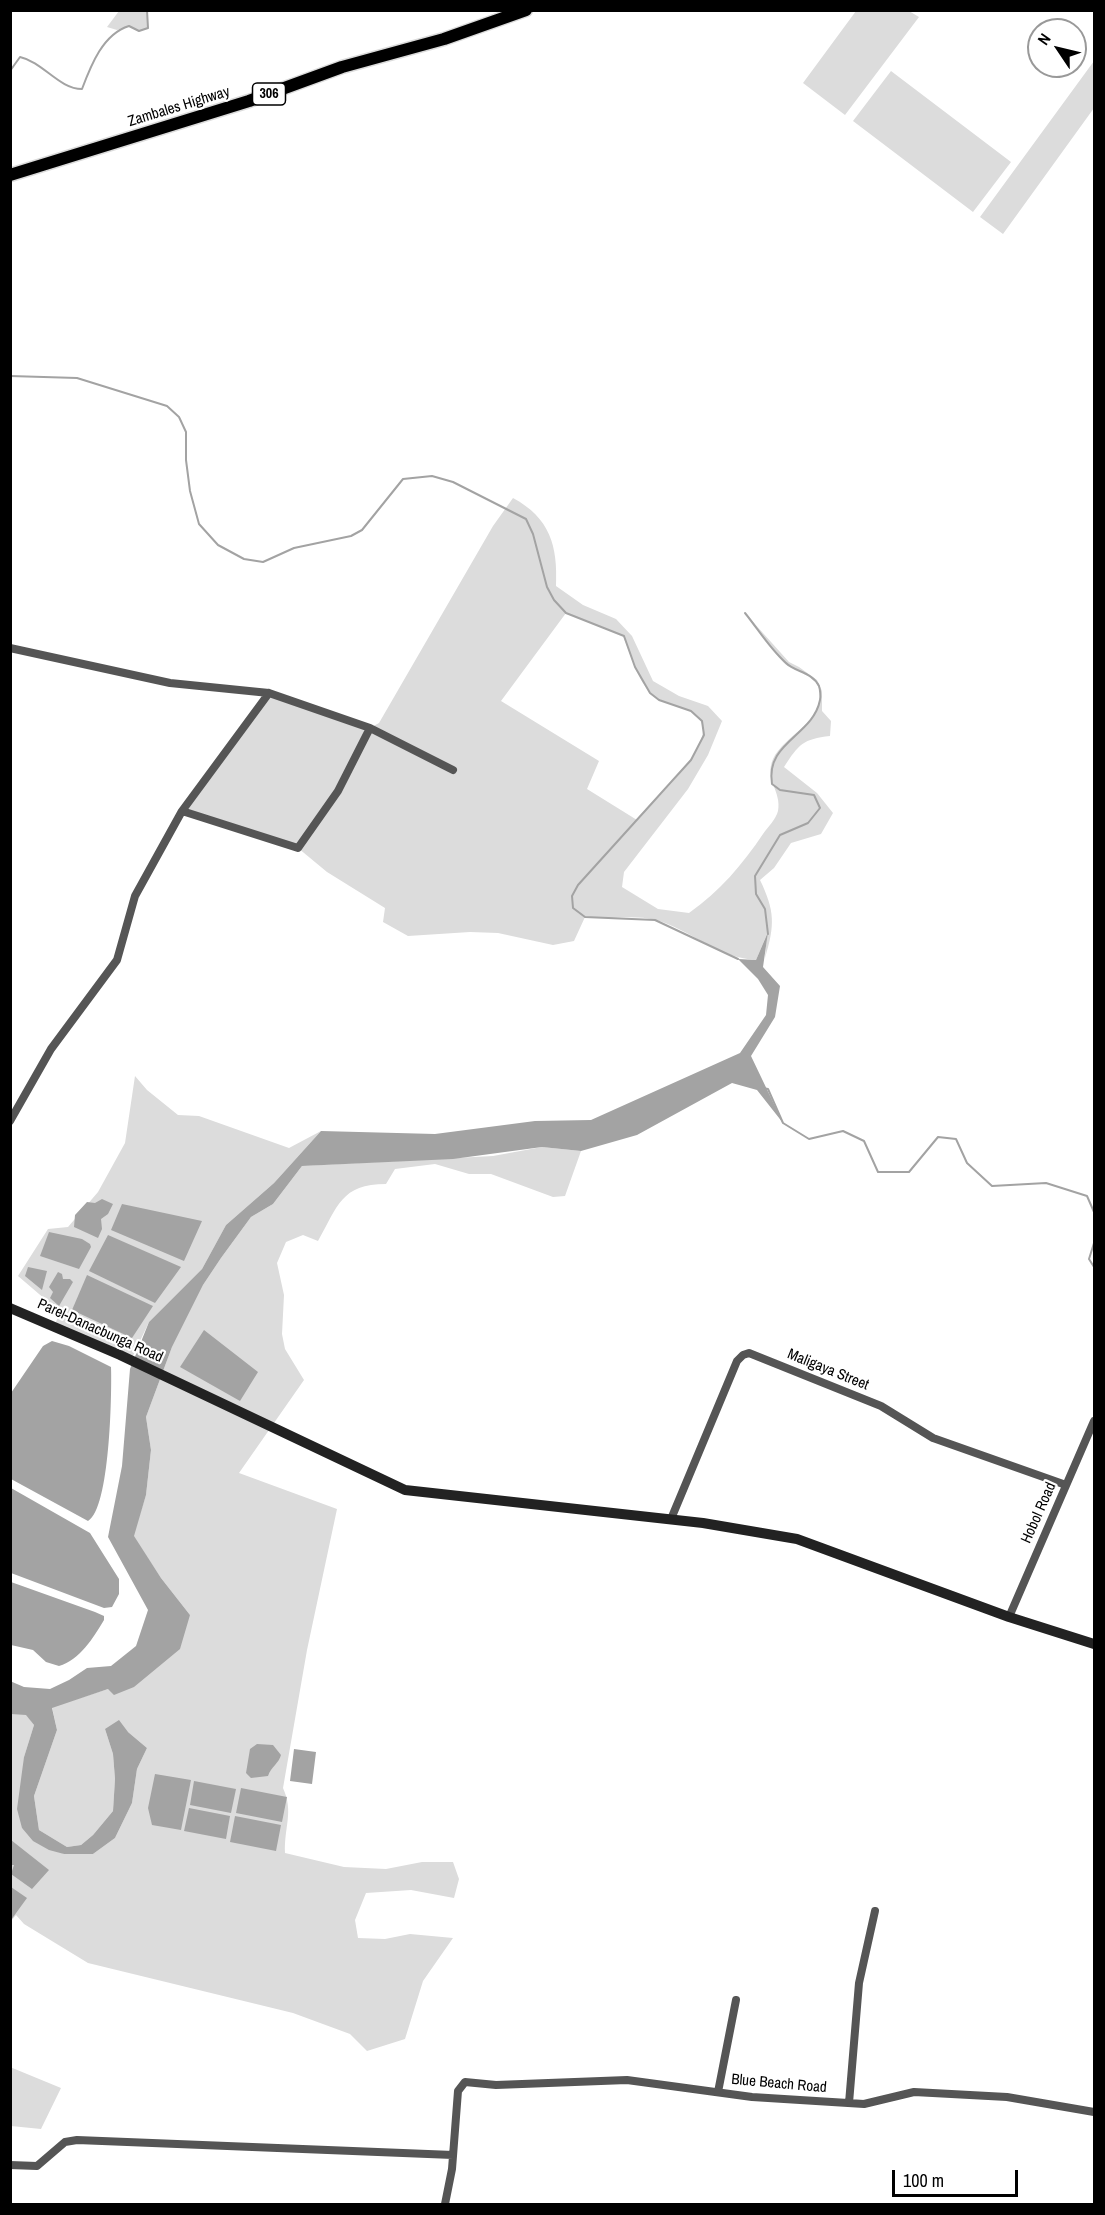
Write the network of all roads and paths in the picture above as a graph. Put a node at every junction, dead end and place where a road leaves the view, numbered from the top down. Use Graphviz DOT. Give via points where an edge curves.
graph roads {
  1 [pos="526,10"];
  2 [pos="10,175"];
  3 [pos="10,648"];
  4 [pos="268,693"];
  5 [pos="370,728"];
  6 [pos="453,770"];
  7 [pos="182,811"];
  8 [pos="10,1121"];
  9 [pos="10,1308"];
  10 [pos="1095,1421"];
  11 [pos="1066,1485"];
  12 [pos="672,1520"];
  13 [pos="1009,1617"];
  14 [pos="1095,1644"];
  15 [pos="875,1911"];
  16 [pos="736,2000"];
  17 [pos="718,2092"];
  18 [pos="849,2103"];
  19 [pos="1095,2112"];
  20 [pos="453,2155"];
  21 [pos="10,2165"];
  22 [pos="445,2205"];
  1 -- 2 [label="main road, Zambales Highway / 306"];
  3 -- 4 [label="street" via="170,683"];
  4 -- 5 [label="street"];
  4 -- 7 [label="street"];
  5 -- 6 [label="street"];
  5 -- 7 [label="street" via="338,791 298,848"];
  7 -- 8 [label="street" via="135,896 117,960 51,1049"];
  9 -- 12 [label="main road, Parel-Danacbunga Road" via="177,1381 405,1490"];
  10 -- 11 [label="street, Hobol Road"];
  11 -- 12 [label="street, Maligaya Street" via="933,1438 881,1406 749,1353 737,1361"];
  11 -- 13 [label="street, Hobol Road"];
  12 -- 13 [label="main road, Parel-Danacbunga Road" via="797,1539"];
  13 -- 14 [label="main road, Parel-Danacbunga Road"];
  15 -- 18 [label="street" via="859,1983"];
  16 -- 17 [label="street"];
  17 -- 18 [label="street, Blue Beach Road"];
  17 -- 20 [label="street, Blue Beach Road" via="627,2080 496,2085 465,2082 460,2085"];
  18 -- 19 [label="street, Blue Beach Road" via="878,2102 914,2092 1007,2097"];
  20 -- 21 [label="street" via="77,2140 65,2142 37,2166"];
  20 -- 22 [label="street"];
}
